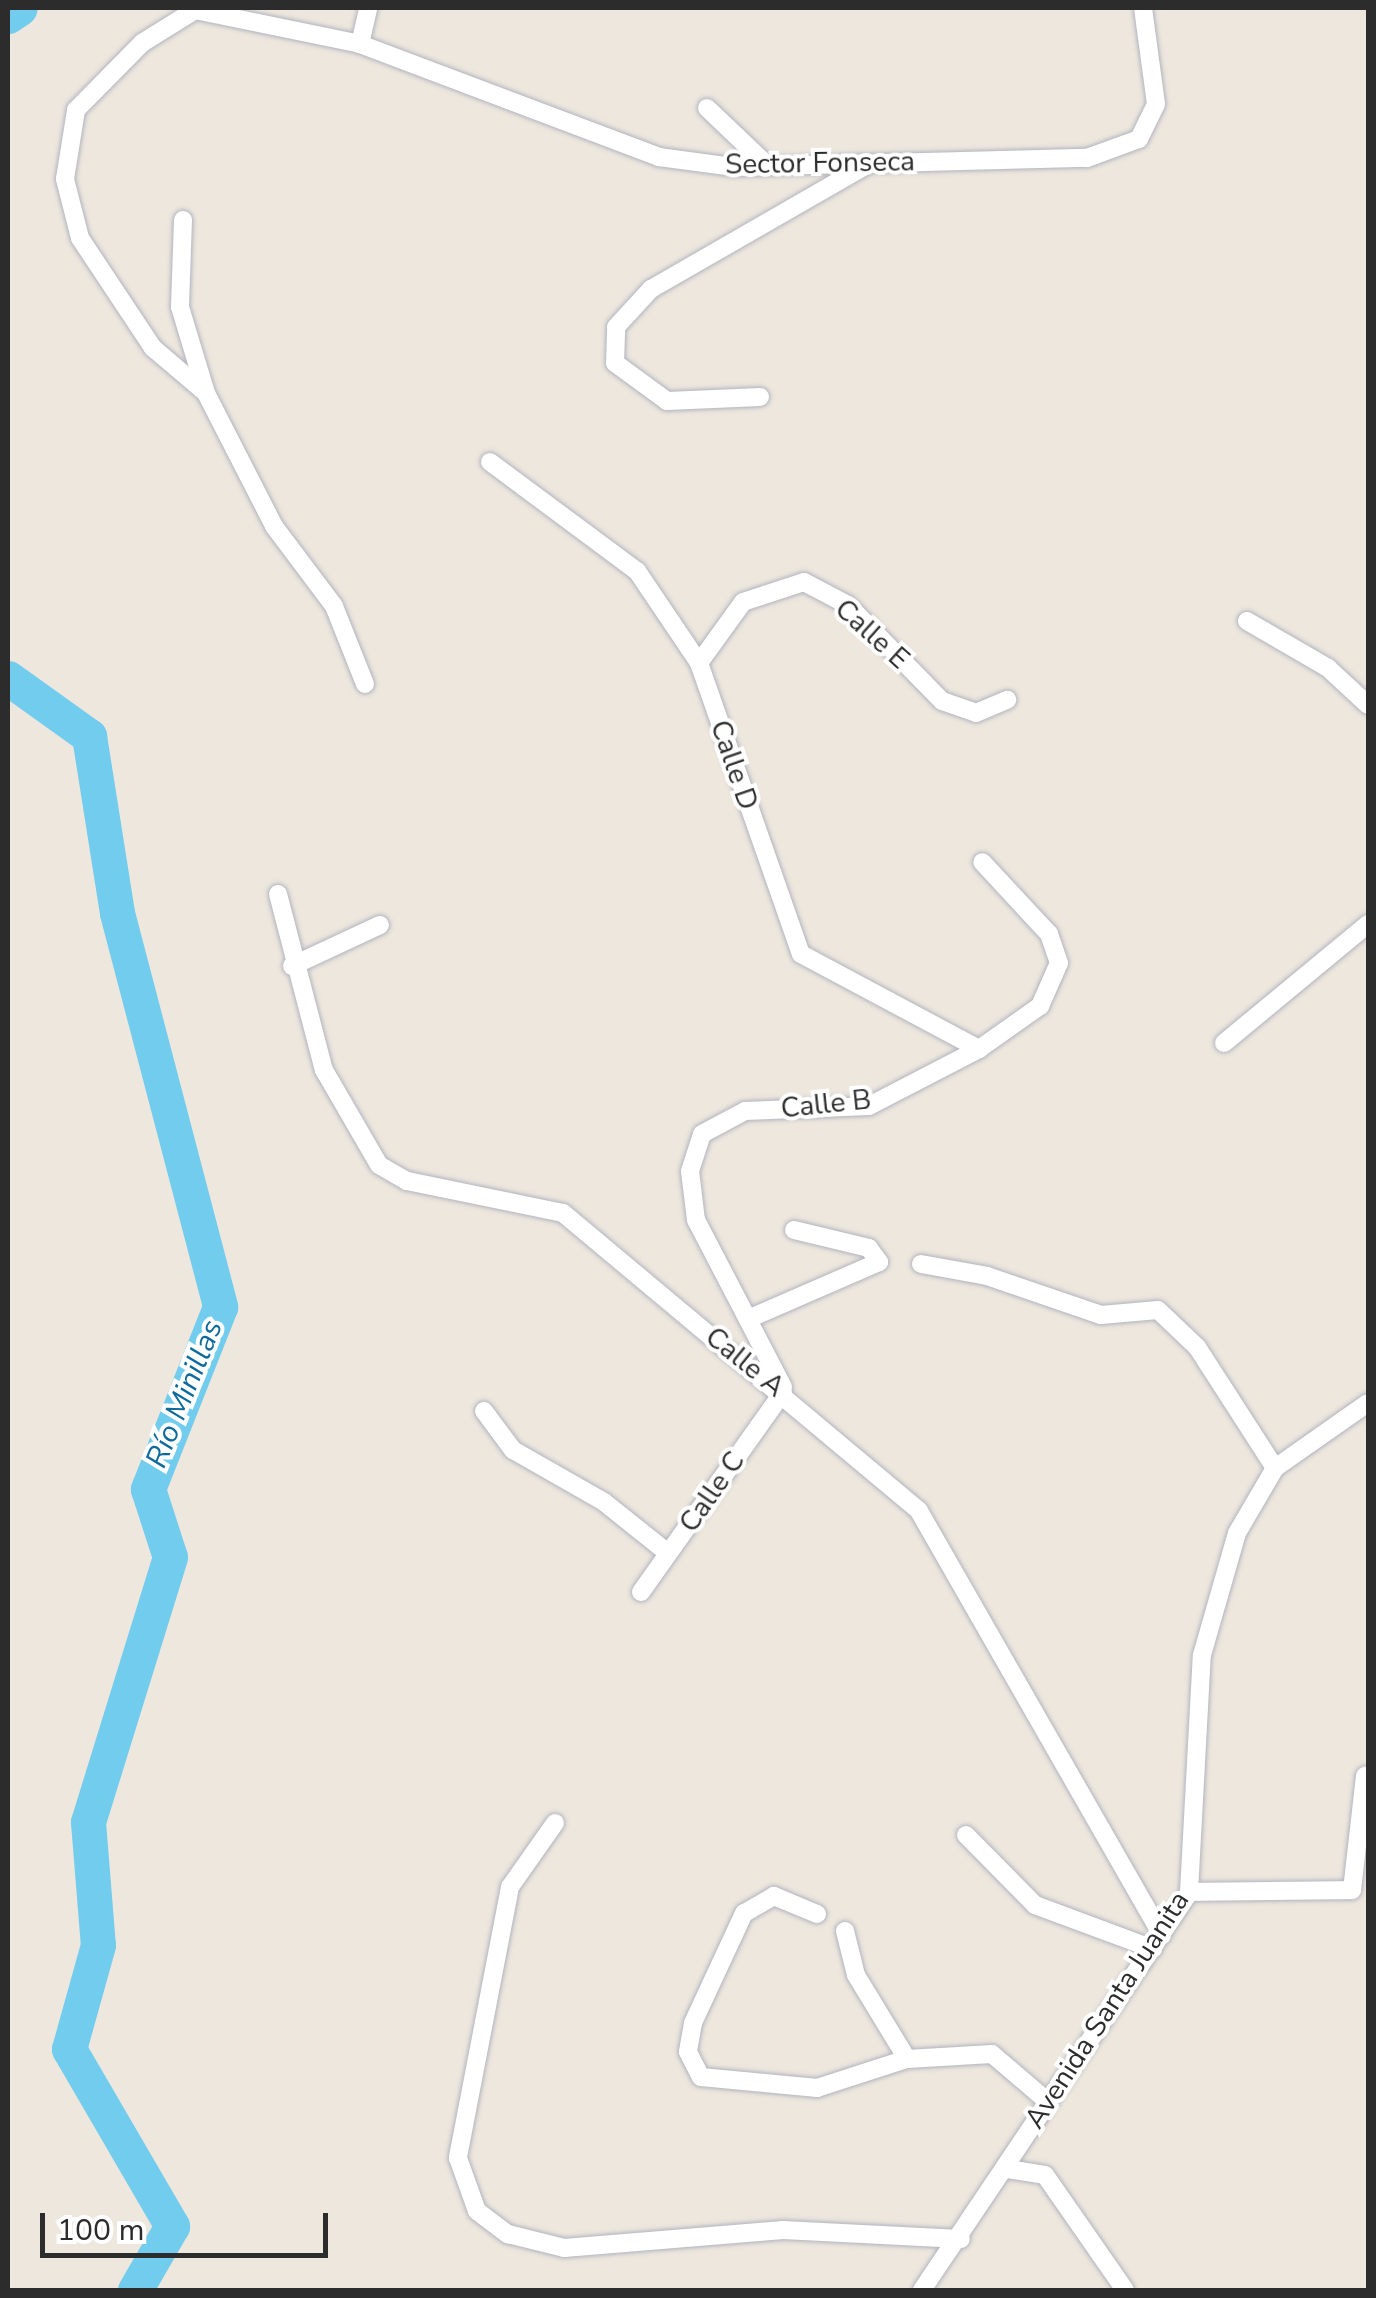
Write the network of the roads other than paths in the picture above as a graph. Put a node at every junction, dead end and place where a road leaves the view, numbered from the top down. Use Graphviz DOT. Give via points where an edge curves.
graph roads {
  1 [pos="368,8"];
  2 [pos="1142,8"];
  3 [pos="360,44"];
  4 [pos="707,108"];
  5 [pos="870,164"];
  6 [pos="768,166"];
  7 [pos="183,220"];
  8 [pos="206,393"];
  9 [pos="760,398"];
  10 [pos="490,462"];
  11 [pos="1248,620"];
  12 [pos="698,663"];
  13 [pos="365,684"];
  14 [pos="1007,700"];
  15 [pos="1368,705"];
  16 [pos="982,862"];
  17 [pos="278,894"];
  18 [pos="380,924"];
  19 [pos="1368,924"];
  20 [pos="292,966"];
  21 [pos="1224,1043"];
  22 [pos="979,1049"];
  23 [pos="794,1230"];
  24 [pos="921,1264"];
  25 [pos="748,1320"];
  26 [pos="785,1394"];
  27 [pos="1368,1404"];
  28 [pos="484,1411"];
  29 [pos="1275,1468"];
  30 [pos="668,1553"];
  31 [pos="641,1592"];
  32 [pos="1365,1776"];
  33 [pos="556,1824"];
  34 [pos="966,1834"];
  35 [pos="1188,1892"];
  36 [pos="816,1914"];
  37 [pos="846,1930"];
  38 [pos="1158,1942"];
  39 [pos="907,2059"];
  40 [pos="1047,2101"];
  41 [pos="1008,2169"];
  42 [pos="961,2239"];
  43 [pos="922,2290"];
  44 [pos="1125,2290"];
  1 -- 3 [label="street"];
  2 -- 5 [label="street, Sector Fonseca" via="1156,104 1139,139 1087,158"];
  3 -- 6 [label="street, Sector Fonseca" via="659,158"];
  3 -- 8 [label="street, Sector Fonseca" via="195,10 142,43 76,110 65,179 80,238 152,348"];
  4 -- 6 [label="street"];
  5 -- 6 [label="street, Sector Fonseca"];
  5 -- 9 [label="street" via="650,289 616,327 614,363 667,401"];
  7 -- 8 [label="street" via="180,306"];
  8 -- 13 [label="street" via="274,526 334,606"];
  10 -- 12 [label="street, Calle D" via="637,571"];
  11 -- 15 [label="street" via="1328,668"];
  12 -- 14 [label="street, Calle E" via="743,602 804,582 848,605 942,701 976,714"];
  12 -- 22 [label="street, Calle D" via="802,954"];
  16 -- 22 [label="street, Calle B" via="1049,934 1059,963 1040,1006"];
  17 -- 20 [label="street, Calle A"];
  18 -- 20 [label="street"];
  19 -- 21 [label="street"];
  20 -- 26 [label="street, Calle A" via="324,1070 378,1164 407,1181 564,1213"];
  22 -- 25 [label="street, Calle B" via="870,1106 746,1111 702,1134 690,1171 696,1220"];
  23 -- 25 [label="street" via="869,1248 879,1262"];
  24 -- 29 [label="street" via="987,1276 1101,1314 1158,1310 1197,1347"];
  25 -- 26 [label="street, Calle B"];
  26 -- 30 [label="street, Calle C"];
  26 -- 38 [label="street, Calle A" via="919,1511"];
  27 -- 29 [label="street, Avenida Santa Juanita"];
  28 -- 30 [label="street" via="514,1450 604,1502"];
  29 -- 35 [label="street, Avenida Santa Juanita" via="1237,1533 1202,1655"];
  30 -- 31 [label="street, Calle C"];
  32 -- 35 [label="street" via="1352,1890"];
  33 -- 42 [label="street" via="510,1888 458,2158 477,2211 508,2234 564,2248 783,2230"];
  34 -- 38 [label="street" via="1035,1905"];
  35 -- 38 [label="street, Avenida Santa Juanita"];
  36 -- 39 [label="street" via="774,1896 744,1913 694,2023 688,2052 701,2077 816,2088"];
  37 -- 39 [label="street" via="856,1975"];
  38 -- 40 [label="street, Avenida Santa Juanita"];
  39 -- 40 [label="street" via="992,2054"];
  40 -- 41 [label="street, Avenida Santa Juanita"];
  41 -- 42 [label="street, Avenida Santa Juanita"];
  41 -- 44 [label="street" via="1046,2175"];
  42 -- 43 [label="street, Avenida Santa Juanita"];
}
